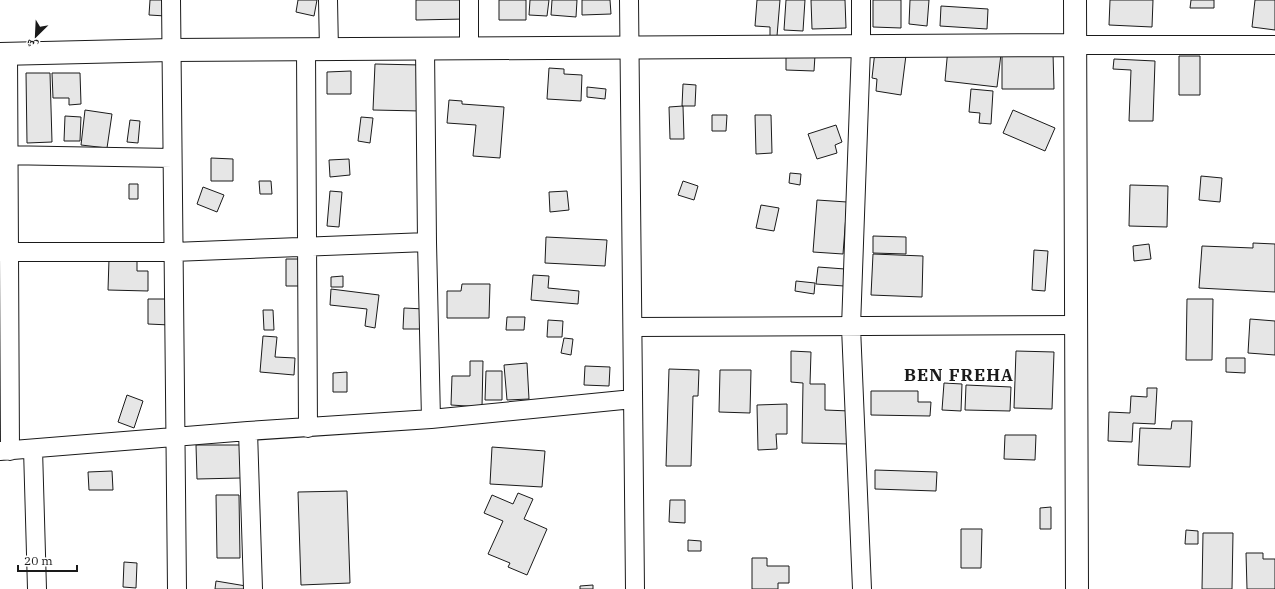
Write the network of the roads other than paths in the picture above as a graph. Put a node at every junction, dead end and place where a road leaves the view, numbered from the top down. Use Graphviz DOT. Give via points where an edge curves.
graph roads {
  1 [pos="171,0"];
  2 [pos="328,0"];
  3 [pos="469,0"];
  4 [pos="629,0"];
  5 [pos="861,0"];
  6 [pos="1075,0"];
  7 [pos="1076,45"];
  8 [pos="1275,45"];
  9 [pos="861,47"];
  10 [pos="425,48"];
  11 [pos="469,48"];
  12 [pos="630,48"];
  13 [pos="306,49"];
  14 [pos="171,50"];
  15 [pos="329,50"];
  16 [pos="4,54"];
  17 [pos="4,155"];
  18 [pos="172,158"];
  19 [pos="427,242"];
  20 [pos="307,246"];
  21 [pos="4,252"];
  22 [pos="173,252"];
  23 [pos="1076,324"];
  24 [pos="851,327"];
  25 [pos="633,328"];
  26 [pos="5,348"];
  27 [pos="633,399"];
  28 [pos="431,419"];
  29 [pos="308,428"];
  30 [pos="248,431"];
  31 [pos="176,437"];
  32 [pos="33,449"];
  33 [pos="5,451"];
  34 [pos="36,589"];
  35 [pos="177,589"];
  36 [pos="253,589"];
  37 [pos="635,589"];
  38 [pos="862,589"];
  39 [pos="1077,589"];
  1 -- 14 [label="street"];
  2 -- 15 [label="street"];
  3 -- 11 [label="street"];
  4 -- 12 [label="street"];
  5 -- 9 [label="street"];
  6 -- 7 [label="main road"];
  7 -- 8 [label="street"];
  7 -- 9 [label="main road"];
  7 -- 23 [label="main road"];
  9 -- 12 [label="main road"];
  9 -- 24 [label="street"];
  10 -- 11 [label="main road"];
  10 -- 15 [label="main road"];
  10 -- 19 [label="street"];
  11 -- 12 [label="main road"];
  12 -- 25 [label="street"];
  13 -- 14 [label="main road"];
  13 -- 15 [label="main road"];
  13 -- 20 [label="street"];
  14 -- 16 [label="main road"];
  14 -- 18 [label="street"];
  16 -- 17 [label="street"];
  17 -- 18 [label="street"];
  17 -- 21 [label="street"];
  18 -- 22 [label="street"];
  19 -- 20 [label="street"];
  19 -- 28 [label="street"];
  20 -- 22 [label="street"];
  20 -- 29 [label="street"];
  21 -- 22 [label="street"];
  21 -- 26 [label="street"];
  22 -- 31 [label="street"];
  23 -- 24 [label="street"];
  23 -- 39 [label="main road"];
  24 -- 25 [label="street"];
  24 -- 38 [label="street"];
  25 -- 27 [label="street"];
  26 -- 33 [label="street"];
  27 -- 28 [label="street"];
  27 -- 37 [label="street"];
  28 -- 29 [label="street"];
  29 -- 30 [label="street"];
  30 -- 31 [label="street"];
  30 -- 36 [label="street"];
  31 -- 32 [label="street"];
  31 -- 35 [label="street"];
  32 -- 33 [label="street"];
  32 -- 34 [label="street"];
}
